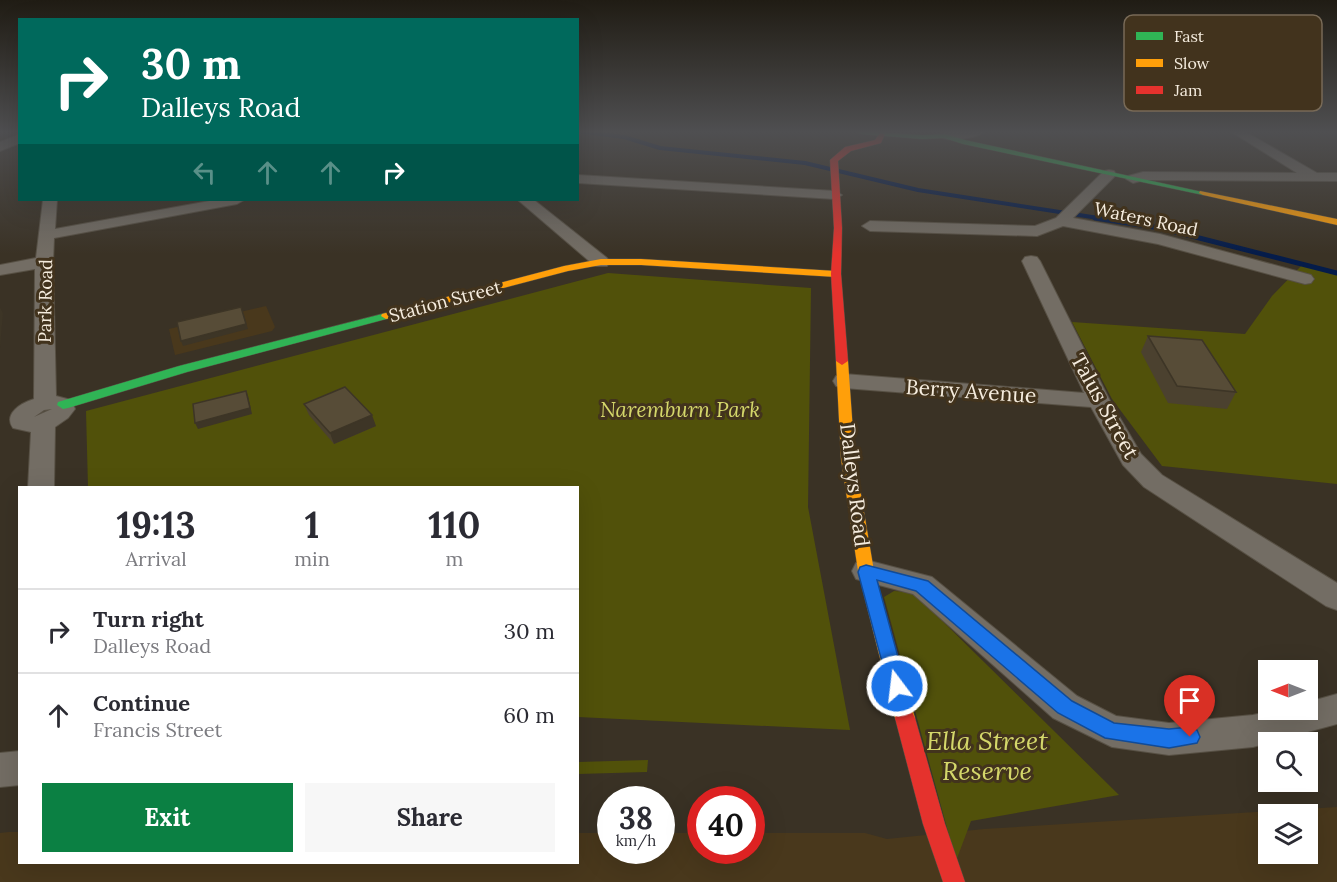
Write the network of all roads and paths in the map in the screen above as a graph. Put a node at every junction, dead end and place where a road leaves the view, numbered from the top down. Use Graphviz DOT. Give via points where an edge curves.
graph roads {
  1 [pos="834,172"];
  2 [pos="1100,172"];
  3 [pos="1307,172"];
  4 [pos="1108,174"];
  5 [pos="1315,177"];
  6 [pos="1337,177"];
  7 [pos="579,179"];
  8 [pos="1133,179"];
  9 [pos="835,195"];
  10 [pos="50,201"];
  11 [pos="232,201"];
  12 [pos="526,201"];
  13 [pos="1062,221"];
  14 [pos="1337,222"];
  15 [pos="870,226"];
  16 [pos="47,235"];
  17 [pos="1031,261"];
  18 [pos="44,262"];
  19 [pos="601,262"];
  20 [pos="0,270"];
  21 [pos="836,274"];
  22 [pos="1305,279"];
  23 [pos="844,381"];
  24 [pos="1099,400"];
  25 [pos="34,415"];
  26 [pos="41,486"];
  27 [pos="866,572"];
  28 [pos="1337,598"];
  29 [pos="1337,709"];
  30 [pos="18,768"];
  31 [pos="0,770"];
  32 [pos="954,882"];
  1 -- 9 [label="street, Dalleys Road"];
  2 -- 4 [label="street"];
  3 -- 5 [label="street"];
  4 -- 8 [label="street"];
  4 -- 13 [label="street"];
  5 -- 6 [label="street"];
  5 -- 8 [label="street"];
  7 -- 9 [label="street"];
  8 -- 14 [label="street"];
  9 -- 21 [label="street, Dalleys Road"];
  10 -- 16 [label="street, Park Road"];
  11 -- 16 [label="street"];
  12 -- 19 [label="street"];
  13 -- 15 [label="street, Waters Road" via="1037,231"];
  13 -- 22 [label="street, Waters Road" via="1160,239"];
  16 -- 18 [label="street, Park Road"];
  17 -- 24 [label="street, Talus Street"];
  18 -- 20 [label="street"];
  18 -- 25 [label="street, Park Road"];
  19 -- 21 [label="street, Station Street"];
  19 -- 25 [label="street, Station Street" via="239,354"];
  21 -- 23 [label="street, Dalleys Road"];
  23 -- 24 [label="street, Berry Avenue"];
  23 -- 27 [label="street, Dalleys Road" via="848,459"];
  24 -- 28 [label="street, Talus Street" via="1132,459 1153,481"];
  25 -- 26 [label="street, Park Road"];
  27 -- 29 [label="street, Dalleys Road" via="922,585 1065,707 1112,732 1169,739 1253,731"];
  27 -- 32 [label="street" via="934,824"];
  30 -- 31 [label="street"];
}
